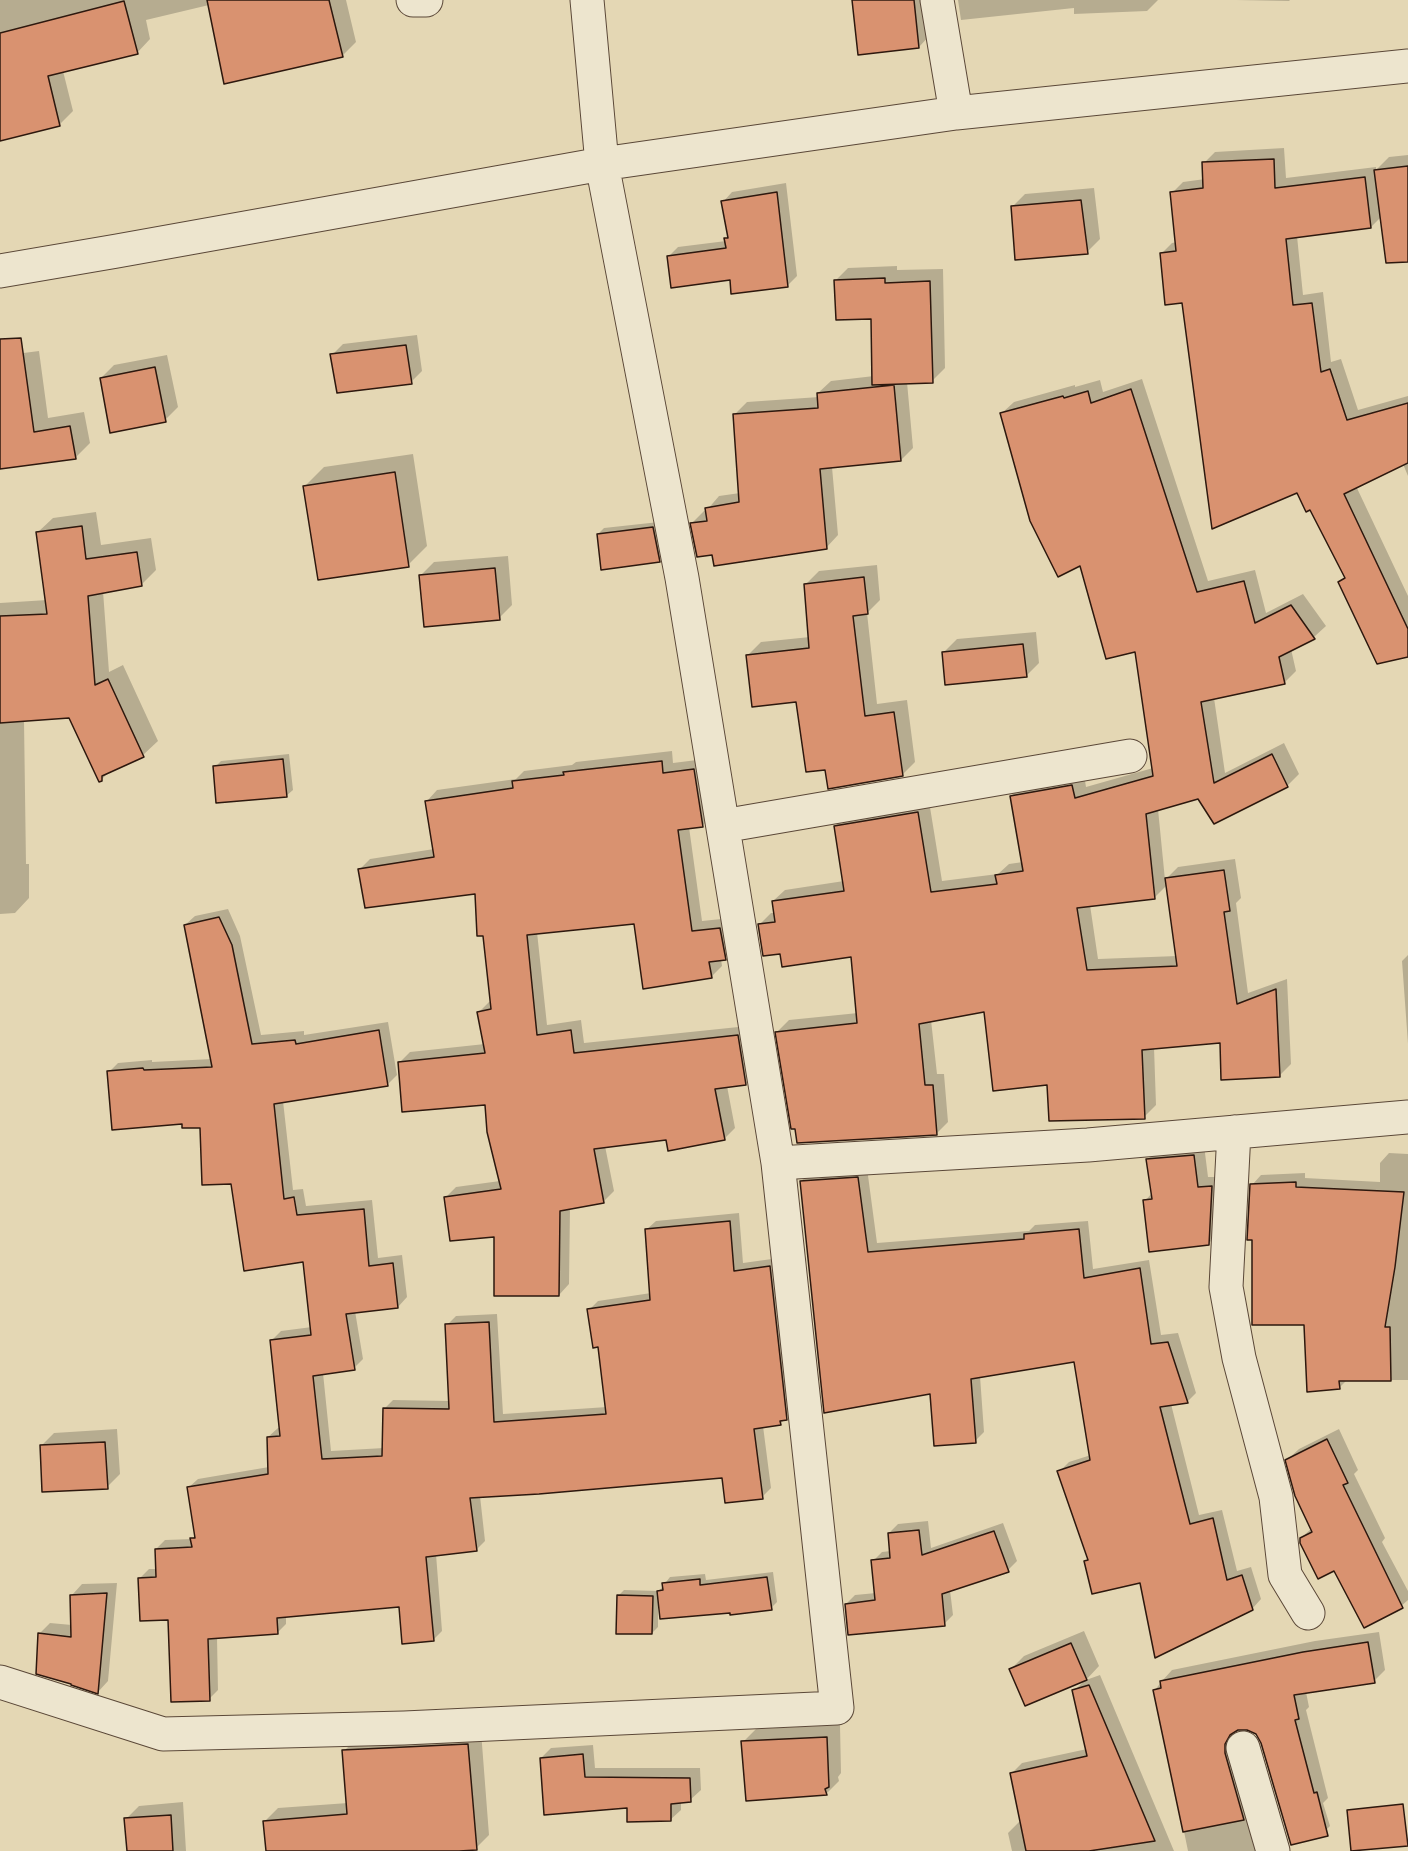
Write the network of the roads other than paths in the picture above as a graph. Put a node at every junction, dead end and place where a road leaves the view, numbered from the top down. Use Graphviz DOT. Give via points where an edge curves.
graph roads {
  1 [pos="413,0"];
  2 [pos="426,0"];
  3 [pos="587,0"];
  4 [pos="937,0"];
  5 [pos="1408,66"];
  6 [pos="956,113"];
  7 [pos="602,165"];
  8 [pos="0,271"];
  9 [pos="1130,756"];
  10 [pos="723,826"];
  11 [pos="1408,1117"];
  12 [pos="1234,1132"];
  13 [pos="778,1163"];
  14 [pos="1308,1613"];
  15 [pos="0,1682"];
  16 [pos="1243,1748"];
  17 [pos="1273,1851"];
  1 -- 2 [label="street"];
  3 -- 7 [label="street"];
  4 -- 6 [label="street"];
  5 -- 6 [label="street"];
  6 -- 7 [label="street"];
  7 -- 8 [label="street"];
  7 -- 10 [label="street" via="682,578"];
  9 -- 10 [label="street"];
  10 -- 13 [label="street"];
  11 -- 12 [label="street"];
  12 -- 13 [label="street" via="1088,1145"];
  12 -- 14 [label="street" via="1226,1287 1239,1358 1276,1497 1285,1575"];
  13 -- 15 [label="street" via="837,1708 404,1728 163,1734"];
  16 -- 17 [label="street"];
}
